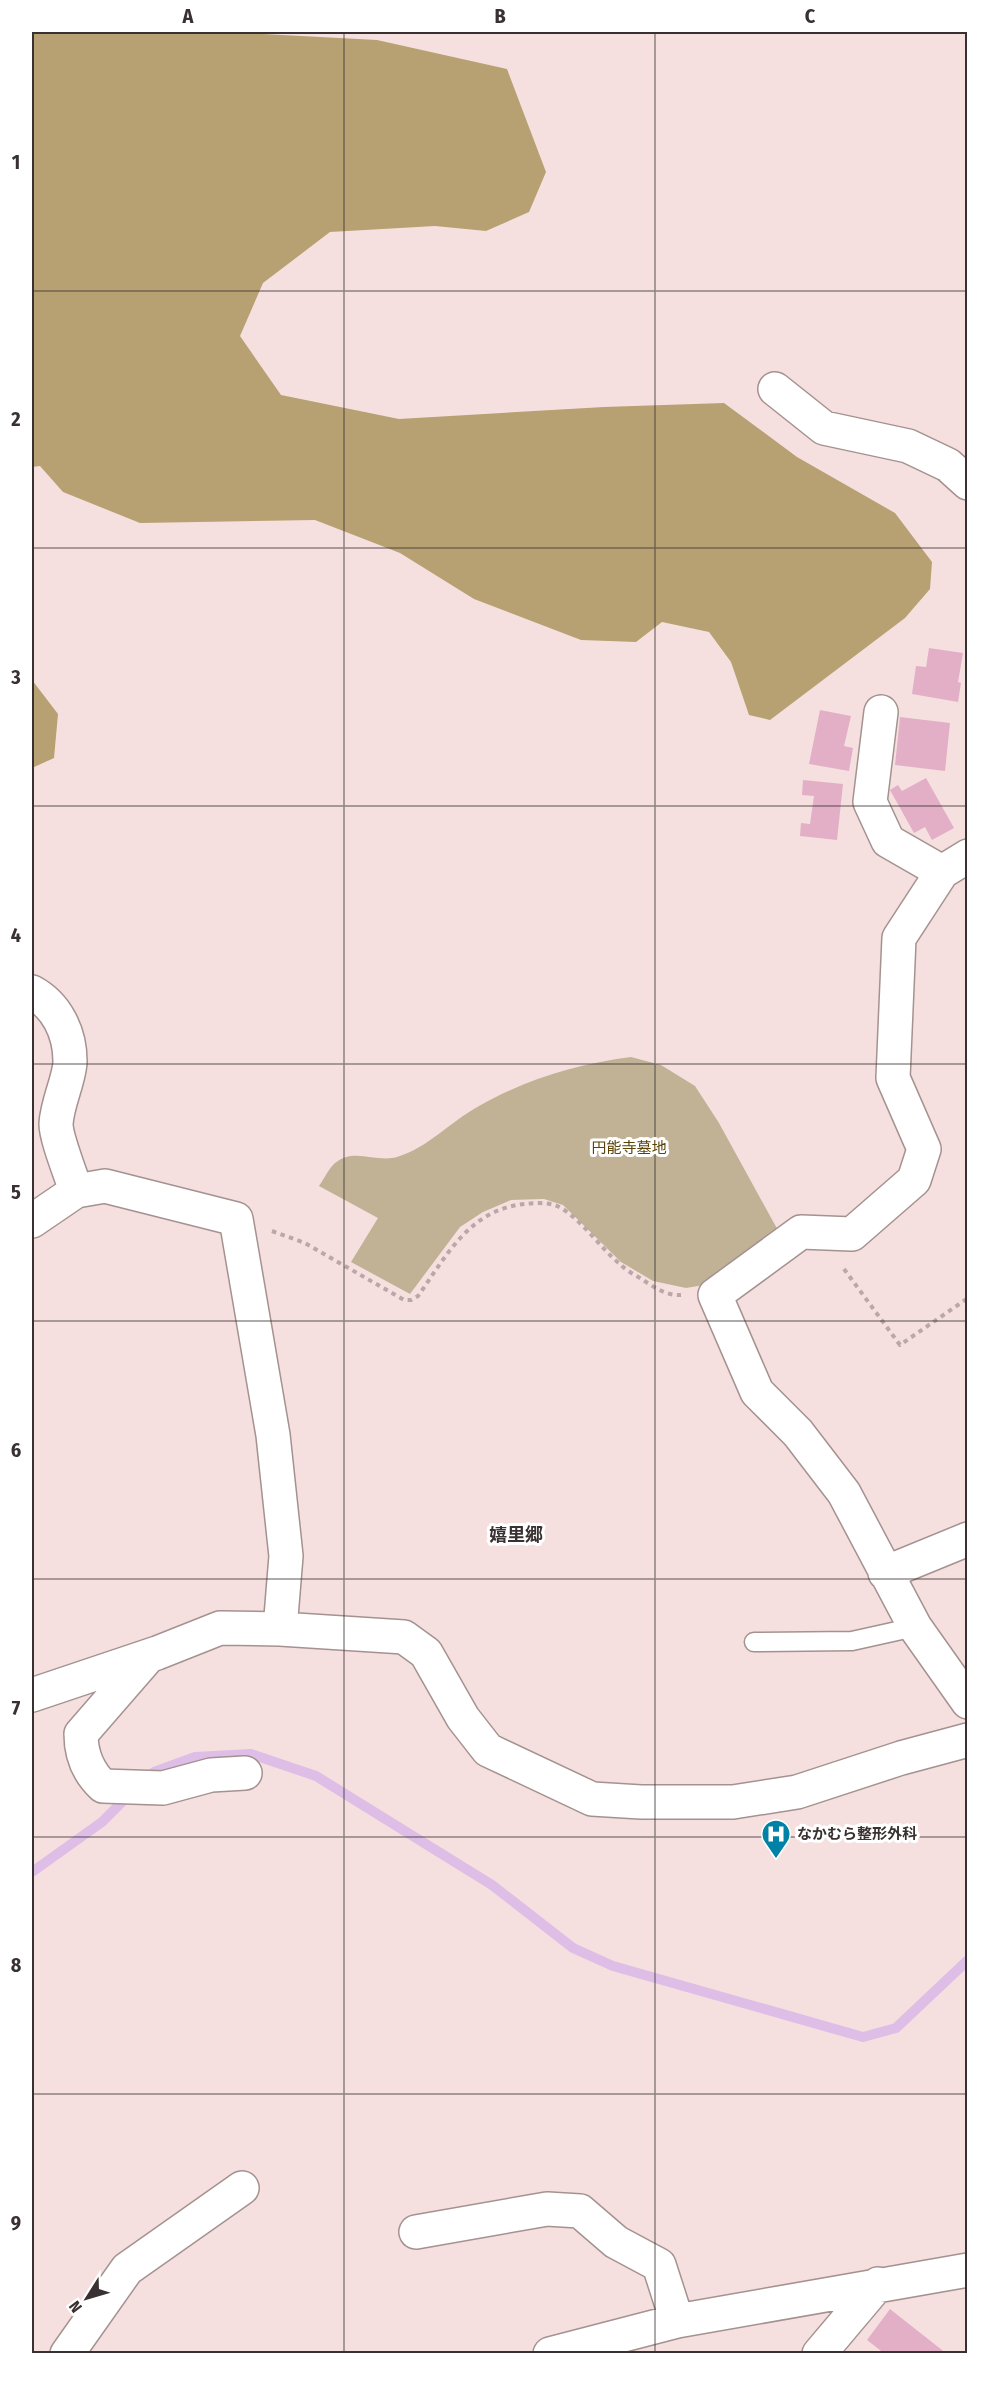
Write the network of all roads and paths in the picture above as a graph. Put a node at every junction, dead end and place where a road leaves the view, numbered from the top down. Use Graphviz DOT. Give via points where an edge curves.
graph roads {
  1 [pos="774,389"];
  2 [pos="968,483"];
  3 [pos="881,712"];
  4 [pos="955,864"];
  5 [pos="32,992"];
  6 [pos="76,1191"];
  7 [pos="236,1219"];
  8 [pos="32,1221"];
  9 [pos="836,1234"];
  10 [pos="715,1294"];
  11 [pos="968,1298"];
  12 [pos="968,1539"];
  13 [pos="885,1573"];
  14 [pos="915,1627"];
  15 [pos="280,1629"];
  16 [pos="754,1642"];
  17 [pos="148,1656"];
  18 [pos="32,1695"];
  19 [pos="968,1702"];
  20 [pos="968,1740"];
  21 [pos="245,1773"];
  22 [pos="242,2188"];
  23 [pos="416,2232"];
  24 [pos="968,2270"];
  25 [pos="878,2284"];
  26 [pos="677,2320"];
  27 [pos="67,2354"];
  28 [pos="549,2354"];
  29 [pos="819,2354"];
  1 -- 2 [label="street" via="824,428 908,446 948,465"];
  3 -- 4 [label="street" via="870,802 888,841"];
  4 -- 9 [label="street" via="899,938 893,1078 924,1149 915,1180 852,1234"];
  5 -- 6 [label="street" via="46,1000 64,1026 70,1061 56,1126"];
  6 -- 7 [label="street" via="105,1186"];
  6 -- 8 [label="street"];
  7 -- 10 [label="path" via="305,1243 404,1300 411,1300 470,1227 493,1212 513,1205 556,1206 621,1265 650,1285 673,1296"];
  7 -- 15 [label="street" via="273,1435 286,1556"];
  9 -- 10 [label="street" via="801,1232"];
  9 -- 11 [label="path" via="843,1268 900,1345"];
  10 -- 13 [label="street" via="757,1392 798,1433 844,1493"];
  12 -- 13 [label="street"];
  13 -- 14 [label="street"];
  14 -- 16 [label="lane" via="852,1641"];
  14 -- 19 [label="street"];
  15 -- 17 [label="street" via="220,1628"];
  15 -- 20 [label="street" via="405,1637 426,1653 463,1718 488,1750 592,1799 733,1802 786,1794"];
  17 -- 18 [label="street"];
  17 -- 21 [label="street" via="81,1734 81,1750 93,1777 103,1786 163,1788 211,1775"];
  22 -- 27 [label="street" via="127,2269"];
  23 -- 26 [label="street" via="547,2209 580,2211 616,2242 659,2265"];
  24 -- 25 [label="street"];
  25 -- 26 [label="street"];
  25 -- 29 [label="street"];
  26 -- 28 [label="street"];
}
